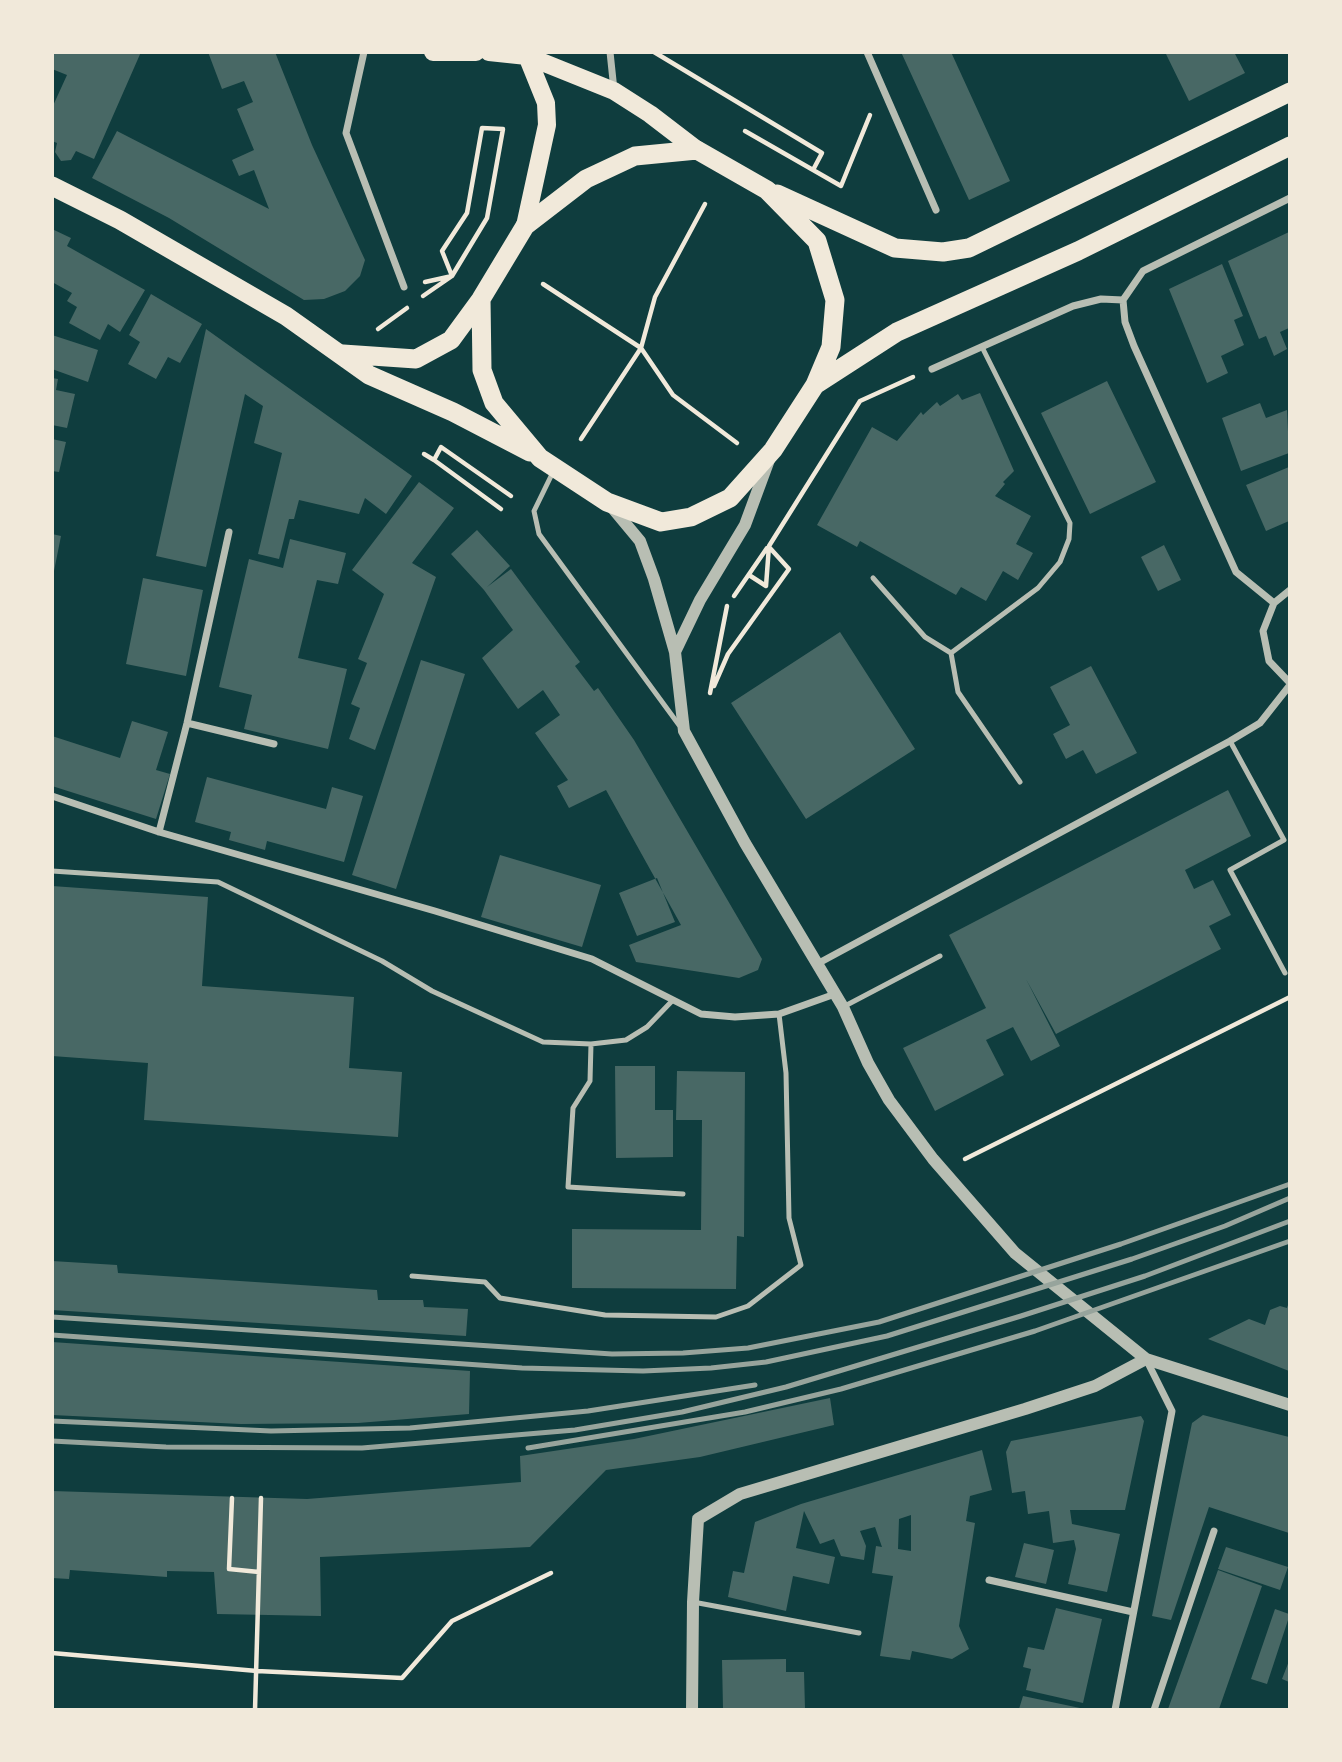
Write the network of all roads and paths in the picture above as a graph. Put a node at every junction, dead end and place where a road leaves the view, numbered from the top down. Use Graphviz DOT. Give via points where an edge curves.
graph roads {
  1 [pos="364,52"];
  2 [pos="433,52"];
  3 [pos="476,52"];
  4 [pos="489,52"];
  5 [pos="610,52"];
  6 [pos="867,52"];
  7 [pos="655,53"];
  8 [pos="531,54"];
  9 [pos="881,86"];
  10 [pos="614,91"];
  11 [pos="1290,92"];
  12 [pos="745,131"];
  13 [pos="1290,146"];
  14 [pos="697,149"];
  15 [pos="813,170"];
  16 [pos="52,186"];
  17 [pos="767,190"];
  18 [pos="1290,198"];
  19 [pos="705,204"];
  20 [pos="936,210"];
  21 [pos="525,226"];
  22 [pos="453,276"];
  23 [pos="543,284"];
  24 [pos="404,287"];
  25 [pos="419,299"];
  26 [pos="481,299"];
  27 [pos="1123,300"];
  28 [pos="408,307"];
  29 [pos="982,347"];
  30 [pos="641,348"];
  31 [pos="343,354"];
  32 [pos="932,369"];
  33 [pos="815,385"];
  34 [pos="580,439"];
  35 [pos="737,443"];
  36 [pos="773,450"];
  37 [pos="424,454"];
  38 [pos="434,460"];
  39 [pos="548,463"];
  40 [pos="511,496"];
  41 [pos="607,502"];
  42 [pos="501,509"];
  43 [pos="791,513"];
  44 [pos="229,532"];
  45 [pos="769,546"];
  46 [pos="749,575"];
  47 [pos="873,578"];
  48 [pos="1290,590"];
  49 [pos="1274,603"];
  50 [pos="675,652"];
  51 [pos="951,653"];
  52 [pos="1290,684"];
  53 [pos="187,723"];
  54 [pos="684,732"];
  55 [pos="1230,741"];
  56 [pos="274,744"];
  57 [pos="1020,782"];
  58 [pos="52,796"];
  59 [pos="159,832"];
  60 [pos="52,871"];
  61 [pos="940,956"];
  62 [pos="817,964"];
  63 [pos="1285,973"];
  64 [pos="835,994"];
  65 [pos="1290,996"];
  66 [pos="672,1001"];
  67 [pos="842,1007"];
  68 [pos="779,1014"];
  69 [pos="590,1044"];
  70 [pos="942,1170"];
  71 [pos="682,1195"];
  72 [pos="412,1276"];
  73 [pos="1146,1359"];
  74 [pos="1290,1405"];
  75 [pos="232,1498"];
  76 [pos="261,1498"];
  77 [pos="1214,1531"];
  78 [pos="260,1572"];
  79 [pos="551,1573"];
  80 [pos="989,1580"];
  81 [pos="693,1602"];
  82 [pos="1133,1612"];
  83 [pos="859,1633"];
  84 [pos="52,1653"];
  85 [pos="257,1671"];
  86 [pos="1116,1708"];
  87 [pos="255,1710"];
  88 [pos="692,1710"];
  89 [pos="1127,1710"];
  90 [pos="1154,1710"];
  1 -- 24 [label="street" via="346,133"];
  2 -- 3 [label="main road"];
  4 -- 8 [label="main road"];
  5 -- 10 [label="street"];
  6 -- 9 [label="street"];
  7 -- 15 [label="path" via="822,153"];
  8 -- 10 [label="main road"];
  8 -- 21 [label="main road" via="546,103 547,125"];
  9 -- 15 [label="path" via="841,186"];
  9 -- 20 [label="street"];
  10 -- 14 [label="main road"];
  11 -- 17 [label="highway" via="970,248 943,252 895,248"];
  12 -- 15 [label="path"];
  13 -- 33 [label="highway" via="1078,251 897,332"];
  14 -- 17 [label="highway"];
  14 -- 21 [label="highway" via="635,156 586,179"];
  16 -- 31 [label="highway" via="210,271"];
  17 -- 33 [label="highway" via="817,241 835,300 831,347"];
  18 -- 27 [label="street" via="1143,271"];
  19 -- 30 [label="path" via="655,297"];
  21 -- 26 [label="highway"];
  22 -- 22 [label="path" via="442,251 467,212 482,128 503,130 487,218"];
  22 -- 24 [label="path"];
  22 -- 25 [label="path"];
  23 -- 30 [label="path"];
  26 -- 31 [label="highway" via="451,340 416,359"];
  26 -- 39 [label="highway" via="482,370 494,403"];
  27 -- 29 [label="street" via="1101,299 1073,306"];
  27 -- 49 [label="street" via="1134,346 1236,572"];
  28 -- 31 [label="path"];
  29 -- 32 [label="street"];
  29 -- 51 [label="lane" via="1070,523 1069,540 1060,562 1038,588"];
  30 -- 34 [label="path"];
  30 -- 35 [label="path" via="673,395"];
  31 -- 39 [label="highway" via="369,375 453,412"];
  32 -- 45 [label="path" via="860,401"];
  33 -- 36 [label="highway"];
  36 -- 41 [label="highway" via="730,498 691,517 661,522"];
  36 -- 50 [label="street" via="745,525"];
  37 -- 38 [label="path"];
  38 -- 40 [label="path" via="441,447"];
  38 -- 42 [label="path"];
  39 -- 41 [label="highway"];
  39 -- 54 [label="lane" via="534,511 539,534"];
  41 -- 50 [label="street" via="639,541"];
  43 -- 45 [label="path"];
  44 -- 53 [label="street"];
  45 -- 46 [label="path"];
  45 -- 46 [label="path" via="766,586"];
  45 -- 46 [label="path" via="789,569 728,654 710,693 727,606"];
  47 -- 51 [label="lane" via="925,637"];
  48 -- 49 [label="street"];
  49 -- 52 [label="street" via="1266,617 1264,647 1273,668"];
  50 -- 54 [label="street"];
  51 -- 57 [label="lane" via="958,692"];
  52 -- 55 [label="street" via="1260,723"];
  53 -- 56 [label="street"];
  53 -- 59 [label="street"];
  54 -- 62 [label="street"];
  55 -- 62 [label="street" via="867,933"];
  55 -- 63 [label="lane" via="1284,841 1230,870"];
  58 -- 59 [label="street"];
  59 -- 66 [label="street" via="592,960"];
  60 -- 69 [label="lane" via="218,882 543,1042"];
  61 -- 67 [label="lane"];
  62 -- 64 [label="street"];
  64 -- 67 [label="street"];
  64 -- 68 [label="street"];
  65 -- 70 [label="path"];
  66 -- 68 [label="street" via="716,1017"];
  66 -- 69 [label="lane" via="647,1027 626,1040"];
  67 -- 70 [label="street" via="889,1100"];
  68 -- 72 [label="lane" via="786,1073 789,1218 801,1265 748,1306 716,1317 605,1315 500,1298 485,1282"];
  69 -- 71 [label="lane" via="590,1081 573,1108 568,1187"];
  70 -- 73 [label="street" via="1016,1253"];
  73 -- 74 [label="street"];
  73 -- 81 [label="street" via="1095,1386 1037,1406 740,1494 698,1519"];
  73 -- 82 [label="street" via="1172,1411"];
  75 -- 78 [label="path" via="229,1569"];
  76 -- 78 [label="path"];
  77 -- 90 [label="street"];
  78 -- 85 [label="path"];
  79 -- 85 [label="path" via="452,1621 402,1678"];
  80 -- 82 [label="street"];
  81 -- 83 [label="lane"];
  81 -- 88 [label="street"];
  82 -- 86 [label="street"];
  84 -- 85 [label="path"];
  85 -- 87 [label="path"];
  86 -- 89 [label="street"];
}
